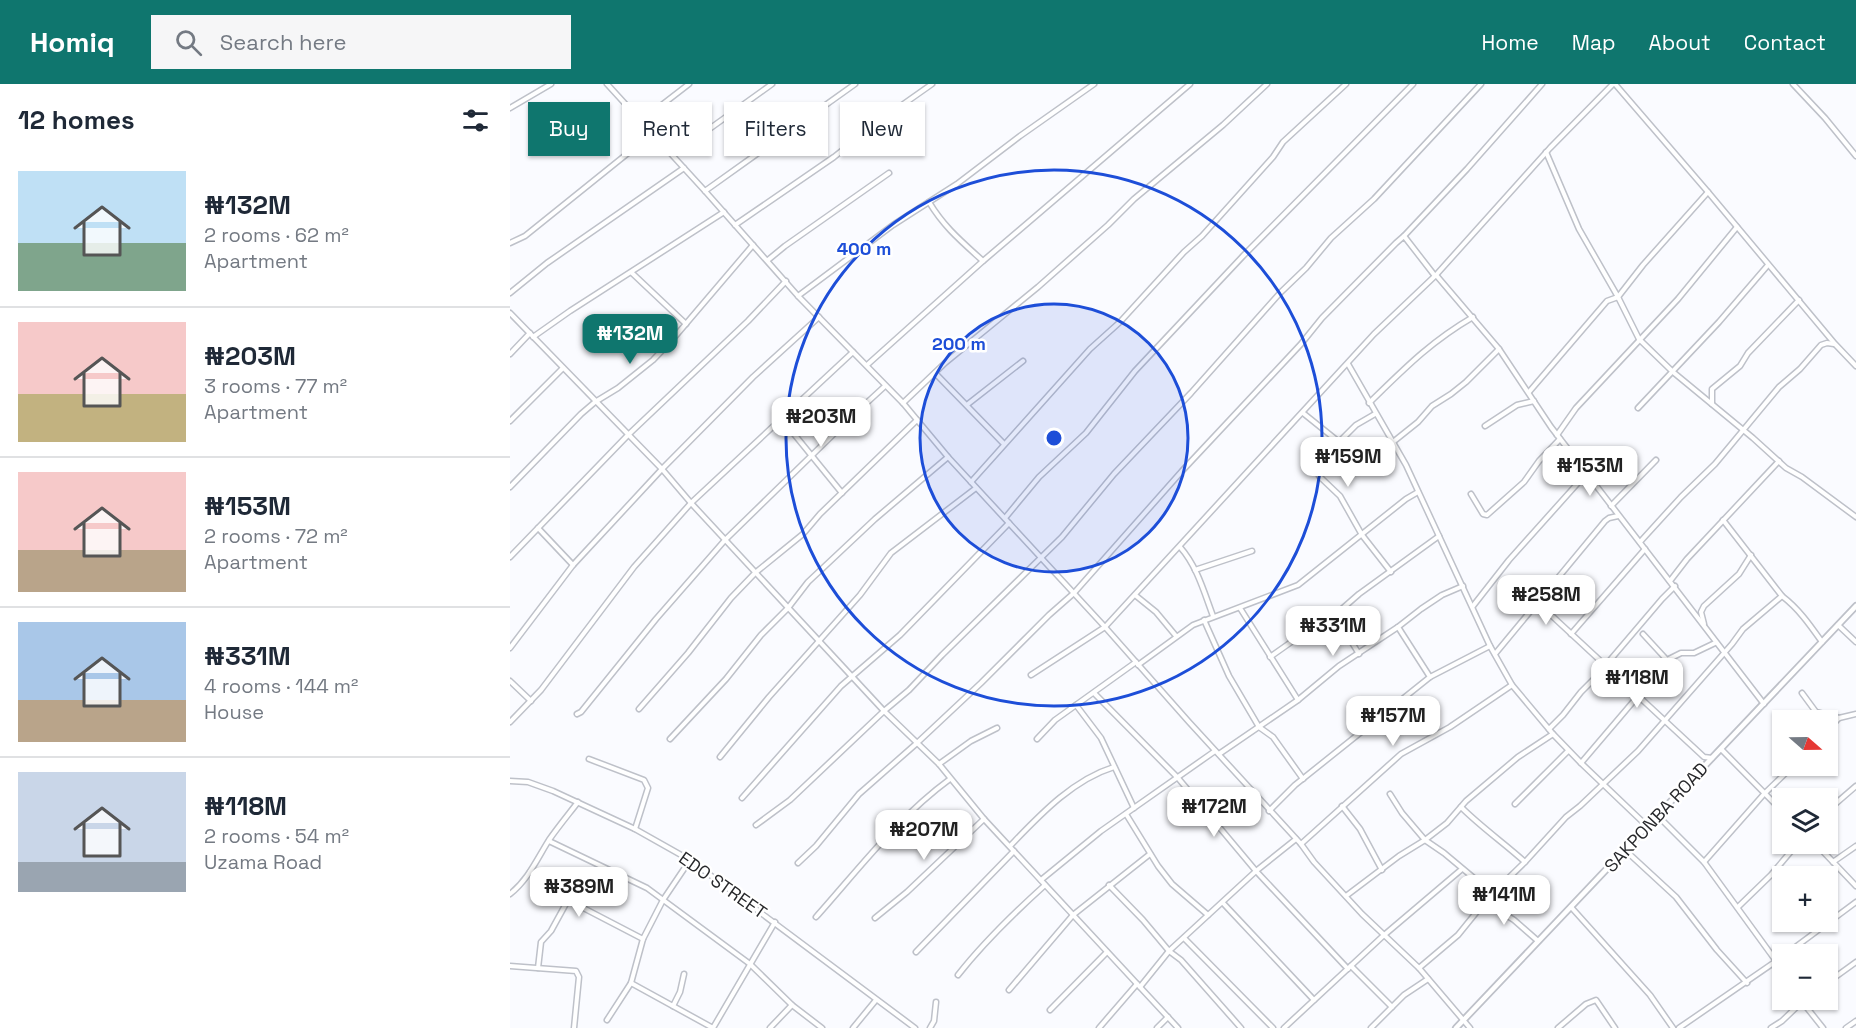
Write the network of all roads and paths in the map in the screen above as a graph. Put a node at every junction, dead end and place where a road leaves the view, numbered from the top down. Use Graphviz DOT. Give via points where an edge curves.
graph roads {
  1 [pos="551,84"];
  2 [pos="607,84"];
  3 [pos="689,84"];
  4 [pos="772,84"];
  5 [pos="855,84"];
  6 [pos="932,84"];
  7 [pos="1094,84"];
  8 [pos="1190,84"];
  9 [pos="1267,84"];
  10 [pos="1346,84"];
  11 [pos="1413,84"];
  12 [pos="1480,84"];
  13 [pos="1542,84"];
  14 [pos="1614,84"];
  15 [pos="1793,84"];
  16 [pos="624,102"];
  17 [pos="666,102"];
  18 [pos="510,108"];
  19 [pos="712,127"];
  20 [pos="1546,152"];
  21 [pos="625,156"];
  22 [pos="673,156"];
  23 [pos="1856,156"];
  24 [pos="684,168"];
  25 [pos="890,173"];
  26 [pos="705,191"];
  27 [pos="1708,192"];
  28 [pos="929,202"];
  29 [pos="724,212"];
  30 [pos="735,225"];
  31 [pos="1737,227"];
  32 [pos="1404,236"];
  33 [pos="510,243"];
  34 [pos="753,245"];
  35 [pos="768,261"];
  36 [pos="983,261"];
  37 [pos="1768,265"];
  38 [pos="632,273"];
  39 [pos="1436,276"];
  40 [pos="786,281"];
  41 [pos="510,293"];
  42 [pos="798,296"];
  43 [pos="1618,297"];
  44 [pos="1799,300"];
  45 [pos="510,313"];
  46 [pos="819,317"];
  47 [pos="1473,317"];
  48 [pos="686,324"];
  49 [pos="532,335"];
  50 [pos="1639,339"];
  51 [pos="1835,344"];
  52 [pos="1499,349"];
  53 [pos="853,352"];
  54 [pos="510,354"];
  55 [pos="1023,361"];
  56 [pos="1348,364"];
  57 [pos="867,365"];
  58 [pos="1856,366"];
  59 [pos="562,368"];
  60 [pos="1673,372"];
  61 [pos="936,373"];
  62 [pos="885,386"];
  63 [pos="1529,392"];
  64 [pos="1534,401"];
  65 [pos="595,402"];
  66 [pos="903,403"];
  67 [pos="1369,403"];
  68 [pos="1712,404"];
  69 [pos="968,405"];
  70 [pos="1638,408"];
  71 [pos="1303,413"];
  72 [pos="1375,414"];
  73 [pos="782,418"];
  74 [pos="917,420"];
  75 [pos="510,421"];
  76 [pos="1485,426"];
  77 [pos="1743,429"];
  78 [pos="628,435"];
  79 [pos="1558,437"];
  80 [pos="1340,442"];
  81 [pos="1393,442"];
  82 [pos="1004,444"];
  83 [pos="813,455"];
  84 [pos="948,457"];
  85 [pos="1656,460"];
  86 [pos="1779,461"];
  87 [pos="662,469"];
  88 [pos="1586,474"];
  89 [pos="971,482"];
  90 [pos="510,487"];
  91 [pos="976,488"];
  92 [pos="1419,492"];
  93 [pos="842,493"];
  94 [pos="1471,494"];
  95 [pos="691,503"];
  96 [pos="1611,506"];
  97 [pos="1619,516"];
  98 [pos="1005,518"];
  99 [pos="1856,518"];
  100 [pos="1723,520"];
  101 [pos="1010,523"];
  102 [pos="538,528"];
  103 [pos="1362,535"];
  104 [pos="1439,537"];
  105 [pos="725,540"];
  106 [pos="1640,542"];
  107 [pos="1179,547"];
  108 [pos="1645,549"];
  109 [pos="1252,551"];
  110 [pos="1751,555"];
  111 [pos="1041,556"];
  112 [pos="510,557"];
  113 [pos="573,565"];
  114 [pos="1195,570"];
  115 [pos="1391,572"];
  116 [pos="755,573"];
  117 [pos="1670,581"];
  118 [pos="1463,586"];
  119 [pos="1675,586"];
  120 [pos="1074,593"];
  121 [pos="1135,595"];
  122 [pos="1782,596"];
  123 [pos="1537,602"];
  124 [pos="1473,606"];
  125 [pos="1856,606"];
  126 [pos="788,608"];
  127 [pos="1240,608"];
  128 [pos="1335,615"];
  129 [pos="1214,616"];
  130 [pos="1204,620"];
  131 [pos="1838,625"];
  132 [pos="1105,627"];
  133 [pos="1398,627"];
  134 [pos="1704,627"];
  135 [pos="1571,634"];
  136 [pos="1643,634"];
  137 [pos="1176,636"];
  138 [pos="818,641"];
  139 [pos="1822,642"];
  140 [pos="1856,642"];
  141 [pos="1715,643"];
  142 [pos="1490,646"];
  143 [pos="510,648"];
  144 [pos="1359,654"];
  145 [pos="1495,654"];
  146 [pos="1723,654"];
  147 [pos="1270,657"];
  148 [pos="1137,663"];
  149 [pos="1605,665"];
  150 [pos="1031,675"];
  151 [pos="852,676"];
  152 [pos="1430,677"];
  153 [pos="510,681"];
  154 [pos="1512,685"];
  155 [pos="1094,693"];
  156 [pos="1802,693"];
  157 [pos="1638,696"];
  158 [pos="531,700"];
  159 [pos="1298,700"];
  160 [pos="1764,704"];
  161 [pos="1076,705"];
  162 [pos="639,709"];
  163 [pos="884,711"];
  164 [pos="577,714"];
  165 [pos="1856,714"];
  166 [pos="1839,718"];
  167 [pos="1665,721"];
  168 [pos="510,722"];
  169 [pos="1259,727"];
  170 [pos="998,728"];
  171 [pos="1548,729"];
  172 [pos="1552,734"];
  173 [pos="670,739"];
  174 [pos="1037,739"];
  175 [pos="917,743"];
  176 [pos="1721,749"];
  177 [pos="1568,751"];
  178 [pos="1217,752"];
  179 [pos="720,758"];
  180 [pos="1713,758"];
  181 [pos="589,759"];
  182 [pos="939,764"];
  183 [pos="1581,764"];
  184 [pos="1114,767"];
  185 [pos="1783,776"];
  186 [pos="1178,778"];
  187 [pos="950,779"];
  188 [pos="1303,779"];
  189 [pos="510,781"];
  190 [pos="1602,784"];
  191 [pos="1856,786"];
  192 [pos="1390,794"];
  193 [pos="1764,794"];
  194 [pos="742,798"];
  195 [pos="578,802"];
  196 [pos="1772,802"];
  197 [pos="1838,802"];
  198 [pos="1515,804"];
  199 [pos="1342,806"];
  200 [pos="1461,807"];
  201 [pos="1134,808"];
  202 [pos="1269,811"];
  203 [pos="1126,814"];
  204 [pos="1658,816"];
  205 [pos="984,819"];
  206 [pos="756,825"];
  207 [pos="1647,826"];
  208 [pos="636,829"];
  209 [pos="1296,839"];
  210 [pos="1425,840"];
  211 [pos="549,841"];
  212 [pos="1301,844"];
  213 [pos="1010,846"];
  214 [pos="1856,846"];
  215 [pos="1625,850"];
  216 [pos="1014,851"];
  217 [pos="1150,854"];
  218 [pos="1789,854"];
  219 [pos="1825,854"];
  220 [pos="690,860"];
  221 [pos="1525,862"];
  222 [pos="1704,862"];
  223 [pos="1833,862"];
  224 [pos="798,863"];
  225 [pos="1462,869"];
  226 [pos="1382,870"];
  227 [pos="1256,871"];
  228 [pos="530,872"];
  229 [pos="1041,880"];
  230 [pos="1045,885"];
  231 [pos="1109,885"];
  232 [pos="1856,886"];
  233 [pos="510,894"];
  234 [pos="1493,894"];
  235 [pos="1346,896"];
  236 [pos="1488,898"];
  237 [pos="568,900"];
  238 [pos="663,900"];
  239 [pos="1856,902"];
  240 [pos="1223,903"];
  241 [pos="1571,907"];
  242 [pos="1738,907"];
  243 [pos="1073,915"];
  244 [pos="1208,915"];
  245 [pos="816,917"];
  246 [pos="875,918"];
  247 [pos="775,922"];
  248 [pos="1383,936"];
  249 [pos="1184,938"];
  250 [pos="643,939"];
  251 [pos="1538,941"];
  252 [pos="1799,944"];
  253 [pos="1169,951"];
  254 [pos="916,952"];
  255 [pos="1107,952"];
  256 [pos="1772,960"];
  257 [pos="1856,962"];
  258 [pos="750,964"];
  259 [pos="1772,964"];
  260 [pos="510,966"];
  261 [pos="1349,967"];
  262 [pos="538,968"];
  263 [pos="1419,968"];
  264 [pos="684,974"];
  265 [pos="958,975"];
  266 [pos="1838,975"];
  267 [pos="1428,979"];
  268 [pos="1747,982"];
  269 [pos="631,983"];
  270 [pos="1138,985"];
  271 [pos="1009,990"];
  272 [pos="876,1000"];
  273 [pos="1314,1000"];
  274 [pos="936,1002"];
  275 [pos="792,1005"];
  276 [pos="673,1006"];
  277 [pos="1392,1007"];
  278 [pos="1050,1010"];
  279 [pos="1793,1010"];
  280 [pos="1810,1010"];
  281 [pos="1168,1017"];
  282 [pos="607,1020"];
  283 [pos="1463,1021"];
  284 [pos="1856,1021"];
  285 [pos="574,1028"];
  286 [pos="713,1028"];
  287 [pos="770,1028"];
  288 [pos="822,1028"];
  289 [pos="853,1028"];
  290 [pos="915,1028"];
  291 [pos="930,1028"];
  292 [pos="1100,1028"];
  293 [pos="1157,1028"];
  294 [pos="1178,1028"];
  295 [pos="1241,1028"];
  296 [pos="1274,1028"];
  297 [pos="1284,1028"];
  298 [pos="1371,1028"];
  299 [pos="1456,1028"];
  300 [pos="1470,1028"];
  301 [pos="1558,1028"];
  302 [pos="1615,1028"];
  303 [pos="1673,1028"];
  304 [pos="1679,1028"];
  305 [pos="1771,1028"];
  306 [pos="1823,1028"];
  307 [pos="1846,1028"];
  1 -- 18 [label="street"];
  2 -- 16 [label="street"];
  3 -- 17 [label="street"];
  4 -- 19 [label="street"];
  5 -- 26 [label="street"];
  6 -- 30 [label="street"];
  7 -- 28 [label="street"];
  8 -- 36 [label="street"];
  9 -- 61 [label="street"];
  10 -- 82 [label="street" via="1283,142 1202,236 1090,349"];
  11 -- 98 [label="street" via="1235,264"];
  12 -- 111 [label="street" via="1374,199 1331,238"];
  13 -- 32 [label="street"];
  14 -- 20 [label="street"];
  14 -- 27 [label="street"];
  15 -- 23 [label="street"];
  20 -- 39 [label="street"];
  20 -- 43 [label="street" via="1579,229"];
  21 -- 33 [label="street" via="525,236"];
  22 -- 24 [label="street"];
  24 -- 26 [label="street"];
  24 -- 41 [label="street"];
  25 -- 35 [label="street"];
  26 -- 29 [label="street"];
  27 -- 31 [label="street"];
  27 -- 43 [label="street"];
  28 -- 36 [label="street" via="946,228"];
  28 -- 42 [label="street"];
  29 -- 30 [label="street"];
  29 -- 38 [label="street"];
  30 -- 34 [label="street"];
  31 -- 37 [label="street"];
  31 -- 50 [label="street" via="1678,299"];
  32 -- 39 [label="street"];
  32 -- 120 [label="street" via="1322,318"];
  34 -- 35 [label="street"];
  34 -- 48 [label="street"];
  35 -- 40 [label="street"];
  36 -- 57 [label="street"];
  37 -- 44 [label="street"];
  37 -- 60 [label="street"];
  38 -- 48 [label="street"];
  38 -- 49 [label="street"];
  39 -- 47 [label="street"];
  39 -- 56 [label="street"];
  40 -- 42 [label="street"];
  40 -- 78 [label="street"];
  42 -- 46 [label="street"];
  43 -- 50 [label="street"];
  43 -- 63 [label="street" via="1607,302"];
  44 -- 51 [label="street"];
  44 -- 68 [label="street" via="1740,366 1712,389"];
  45 -- 49 [label="street"];
  46 -- 53 [label="street"];
  46 -- 87 [label="street" via="776,354"];
  47 -- 52 [label="street"];
  47 -- 67 [label="street" via="1419,354"];
  48 -- 65 [label="street" via="653,360"];
  49 -- 54 [label="street"];
  49 -- 59 [label="street"];
  50 -- 60 [label="street"];
  50 -- 79 [label="street" via="1576,408"];
  51 -- 58 [label="street"];
  51 -- 77 [label="street" via="1821,345"];
  52 -- 63 [label="street"];
  52 -- 81 [label="street"];
  53 -- 57 [label="street"];
  53 -- 73 [label="street"];
  55 -- 69 [label="street"];
  56 -- 67 [label="street"];
  56 -- 71 [label="street"];
  57 -- 62 [label="street"];
  59 -- 65 [label="street"];
  59 -- 75 [label="street"];
  60 -- 68 [label="street"];
  60 -- 70 [label="street"];
  61 -- 66 [label="street"];
  61 -- 69 [label="street"];
  62 -- 66 [label="street"];
  62 -- 83 [label="street"];
  63 -- 64 [label="street"];
  64 -- 76 [label="street" via="1517,405"];
  64 -- 79 [label="street"];
  65 -- 78 [label="street"];
  65 -- 90 [label="street"];
  66 -- 74 [label="street"];
  67 -- 72 [label="street"];
  68 -- 77 [label="street"];
  69 -- 82 [label="street"];
  71 -- 80 [label="street"];
  71 -- 107 [label="street"];
  72 -- 80 [label="street" via="1356,425"];
  72 -- 81 [label="street"];
  73 -- 83 [label="street"];
  73 -- 95 [label="street"];
  74 -- 84 [label="street"];
  74 -- 93 [label="street"];
  77 -- 86 [label="street"];
  77 -- 106 [label="street"];
  78 -- 87 [label="street"];
  78 -- 102 [label="street"];
  79 -- 88 [label="street"];
  79 -- 94 [label="street" via="1524,482 1487,515"];
  80 -- 103 [label="street" via="1319,476 1340,496"];
  81 -- 92 [label="street"];
  82 -- 89 [label="street"];
  83 -- 93 [label="street"];
  83 -- 105 [label="street"];
  84 -- 89 [label="street"];
  84 -- 126 [label="street" via="874,519 808,582"];
  85 -- 96 [label="street"];
  86 -- 99 [label="street"];
  86 -- 100 [label="street"];
  87 -- 95 [label="street"];
  87 -- 113 [label="street"];
  88 -- 96 [label="street"];
  88 -- 124 [label="street"];
  89 -- 91 [label="street"];
  91 -- 98 [label="street"];
  91 -- 138 [label="street" via="891,553"];
  92 -- 103 [label="street"];
  92 -- 104 [label="street"];
  93 -- 116 [label="street" via="803,534"];
  95 -- 105 [label="street"];
  95 -- 158 [label="street" via="634,567"];
  96 -- 97 [label="street"];
  97 -- 106 [label="street"];
  97 -- 123 [label="street" via="1605,521"];
  98 -- 101 [label="street"];
  100 -- 110 [label="street"];
  100 -- 117 [label="street"];
  101 -- 111 [label="street"];
  101 -- 151 [label="street" via="900,634"];
  102 -- 112 [label="street"];
  102 -- 113 [label="street"];
  103 -- 115 [label="street"];
  103 -- 127 [label="street" via="1298,585"];
  104 -- 115 [label="street"];
  104 -- 118 [label="street"];
  105 -- 116 [label="street"];
  105 -- 164 [label="street"];
  106 -- 108 [label="street"];
  107 -- 114 [label="street"];
  107 -- 121 [label="street"];
  108 -- 117 [label="street"];
  108 -- 135 [label="street"];
  109 -- 114 [label="street"];
  110 -- 122 [label="street"];
  110 -- 134 [label="street" via="1738,574 1704,606"];
  111 -- 120 [label="street"];
  111 -- 163 [label="street"];
  113 -- 143 [label="street"];
  114 -- 129 [label="street"];
  115 -- 128 [label="street"];
  116 -- 126 [label="street"];
  116 -- 162 [label="street"];
  117 -- 119 [label="street"];
  118 -- 124 [label="street"];
  118 -- 133 [label="street" via="1442,595"];
  119 -- 134 [label="street"];
  119 -- 149 [label="street"];
  120 -- 132 [label="street"];
  120 -- 175 [label="street"];
  121 -- 132 [label="street"];
  121 -- 137 [label="street"];
  122 -- 139 [label="street" via="1798,609"];
  122 -- 146 [label="street" via="1743,629"];
  123 -- 135 [label="street"];
  123 -- 145 [label="street"];
  124 -- 142 [label="street"];
  125 -- 131 [label="main road, SAKPONBA ROAD"];
  126 -- 138 [label="street"];
  126 -- 173 [label="street"];
  127 -- 129 [label="street"];
  127 -- 147 [label="street"];
  128 -- 144 [label="street"];
  128 -- 147 [label="street"];
  129 -- 130 [label="street"];
  130 -- 137 [label="street"];
  130 -- 169 [label="street" via="1229,676"];
  131 -- 139 [label="main road, SAKPONBA ROAD"];
  131 -- 140 [label="street"];
  132 -- 148 [label="street"];
  132 -- 150 [label="street"];
  133 -- 144 [label="street"];
  133 -- 152 [label="street"];
  134 -- 141 [label="street"];
  135 -- 149 [label="street"];
  136 -- 141 [label="street" via="1667,660"];
  137 -- 148 [label="street"];
  138 -- 151 [label="street"];
  138 -- 179 [label="street"];
  139 -- 160 [label="main road, SAKPONBA ROAD"];
  141 -- 146 [label="street"];
  142 -- 145 [label="street"];
  142 -- 152 [label="street"];
  144 -- 159 [label="street"];
  145 -- 154 [label="street"];
  146 -- 160 [label="street"];
  146 -- 167 [label="street"];
  147 -- 159 [label="street"];
  148 -- 155 [label="street"];
  148 -- 178 [label="street"];
  149 -- 157 [label="street"];
  149 -- 171 [label="street"];
  151 -- 163 [label="street"];
  151 -- 194 [label="street"];
  152 -- 188 [label="street"];
  153 -- 158 [label="street"];
  154 -- 171 [label="street"];
  154 -- 199 [label="street" via="1401,754"];
  155 -- 161 [label="street"];
  155 -- 186 [label="street"];
  156 -- 166 [label="street" via="1816,712"];
  157 -- 167 [label="street"];
  157 -- 183 [label="street"];
  158 -- 168 [label="street"];
  159 -- 169 [label="street"];
  160 -- 176 [label="main road, SAKPONBA ROAD"];
  161 -- 174 [label="street"];
  161 -- 184 [label="street" via="1101,738"];
  163 -- 175 [label="street"];
  163 -- 206 [label="street" via="790,800"];
  165 -- 166 [label="street"];
  167 -- 180 [label="street" via="1704,757"];
  167 -- 190 [label="street"];
  169 -- 178 [label="street"];
  169 -- 188 [label="street" via="1274,737"];
  170 -- 182 [label="street"];
  171 -- 172 [label="street"];
  172 -- 177 [label="street"];
  172 -- 200 [label="street" via="1518,757"];
  175 -- 182 [label="street"];
  175 -- 224 [label="street" via="860,794"];
  176 -- 180 [label="main road, SAKPONBA ROAD"];
  176 -- 193 [label="street"];
  177 -- 183 [label="street"];
  177 -- 198 [label="street"];
  178 -- 186 [label="street"];
  178 -- 202 [label="street"];
  180 -- 204 [label="main road, SAKPONBA ROAD"];
  181 -- 208 [label="street" via="647,784"];
  182 -- 187 [label="street"];
  183 -- 190 [label="street"];
  184 -- 201 [label="street"];
  184 -- 213 [label="street" via="1091,777 1058,801"];
  185 -- 193 [label="street"];
  186 -- 201 [label="street"];
  186 -- 227 [label="street"];
  187 -- 205 [label="street"];
  187 -- 245 [label="street" via="914,807"];
  188 -- 202 [label="street"];
  189 -- 195 [label="street, EDO STREET" via="533,783"];
  190 -- 207 [label="street"];
  190 -- 221 [label="street"];
  191 -- 197 [label="street"];
  192 -- 210 [label="street"];
  193 -- 196 [label="street"];
  193 -- 222 [label="street"];
  195 -- 208 [label="street, EDO STREET"];
  195 -- 211 [label="street"];
  199 -- 212 [label="street"];
  199 -- 226 [label="street" via="1360,829"];
  200 -- 210 [label="street"];
  200 -- 221 [label="street"];
  201 -- 203 [label="street"];
  202 -- 209 [label="street"];
  203 -- 217 [label="street"];
  203 -- 229 [label="street"];
  204 -- 207 [label="main road, SAKPONBA ROAD"];
  204 -- 222 [label="street"];
  205 -- 213 [label="street"];
  205 -- 246 [label="street"];
  207 -- 215 [label="main road, SAKPONBA ROAD"];
  208 -- 220 [label="street, EDO STREET"];
  209 -- 212 [label="street"];
  209 -- 227 [label="street"];
  210 -- 225 [label="street"];
  210 -- 226 [label="street"];
  211 -- 228 [label="street"];
  211 -- 238 [label="street" via="647,888"];
  212 -- 235 [label="street"];
  213 -- 216 [label="street"];
  214 -- 223 [label="street"];
  215 -- 241 [label="main road, SAKPONBA ROAD"];
  215 -- 268 [label="street" via="1676,897"];
  216 -- 229 [label="street"];
  216 -- 254 [label="street"];
  217 -- 231 [label="street"];
  217 -- 244 [label="street" via="1172,884"];
  218 -- 242 [label="street"];
  219 -- 223 [label="street"];
  220 -- 238 [label="street"];
  220 -- 247 [label="street, EDO STREET"];
  221 -- 234 [label="street"];
  222 -- 242 [label="street"];
  223 -- 232 [label="street"];
  225 -- 234 [label="street"];
  225 -- 248 [label="street"];
  226 -- 235 [label="street"];
  227 -- 240 [label="street"];
  227 -- 261 [label="street"];
  228 -- 233 [label="street"];
  228 -- 237 [label="street"];
  229 -- 230 [label="street"];
  230 -- 243 [label="street"];
  230 -- 265 [label="street"];
  231 -- 243 [label="street"];
  231 -- 253 [label="street"];
  234 -- 236 [label="street"];
  235 -- 248 [label="street"];
  236 -- 251 [label="street"];
  236 -- 263 [label="street" via="1458,935"];
  237 -- 250 [label="street"];
  237 -- 262 [label="street" via="541,942"];
  238 -- 250 [label="street"];
  238 -- 258 [label="street"];
  239 -- 252 [label="street"];
  240 -- 244 [label="street"];
  240 -- 273 [label="street"];
  241 -- 251 [label="main road, SAKPONBA ROAD"];
  241 -- 303 [label="street" via="1650,995"];
  242 -- 256 [label="street"];
  243 -- 255 [label="street"];
  243 -- 271 [label="street"];
  244 -- 249 [label="street"];
  247 -- 258 [label="street"];
  247 -- 272 [label="street, EDO STREET"];
  248 -- 261 [label="street"];
  248 -- 263 [label="street"];
  249 -- 253 [label="street"];
  249 -- 296 [label="street"];
  250 -- 269 [label="street"];
  251 -- 283 [label="main road, SAKPONBA ROAD"];
  253 -- 270 [label="street"];
  253 -- 295 [label="street"];
  255 -- 270 [label="street"];
  255 -- 278 [label="street"];
  257 -- 266 [label="street"];
  258 -- 275 [label="street"];
  258 -- 286 [label="street"];
  259 -- 268 [label="street"];
  260 -- 262 [label="street"];
  261 -- 273 [label="street"];
  261 -- 277 [label="street"];
  262 -- 285 [label="street" via="573,969 579,974"];
  263 -- 267 [label="street"];
  264 -- 276 [label="street"];
  267 -- 277 [label="street"];
  267 -- 283 [label="street"];
  268 -- 304 [label="street"];
  269 -- 276 [label="street"];
  269 -- 282 [label="street"];
  270 -- 281 [label="street"];
  270 -- 292 [label="street"];
  272 -- 289 [label="street"];
  272 -- 290 [label="street, EDO STREET"];
  273 -- 297 [label="street"];
  274 -- 291 [label="street"];
  275 -- 287 [label="street"];
  275 -- 288 [label="street"];
  276 -- 286 [label="street"];
  277 -- 298 [label="street"];
  279 -- 305 [label="street"];
  280 -- 306 [label="street"];
  281 -- 293 [label="street"];
  281 -- 294 [label="street"];
  283 -- 299 [label="main road, SAKPONBA ROAD"];
  283 -- 300 [label="street"];
  284 -- 307 [label="street"];
  301 -- 302 [label="street" via="1596,1000"];
}
